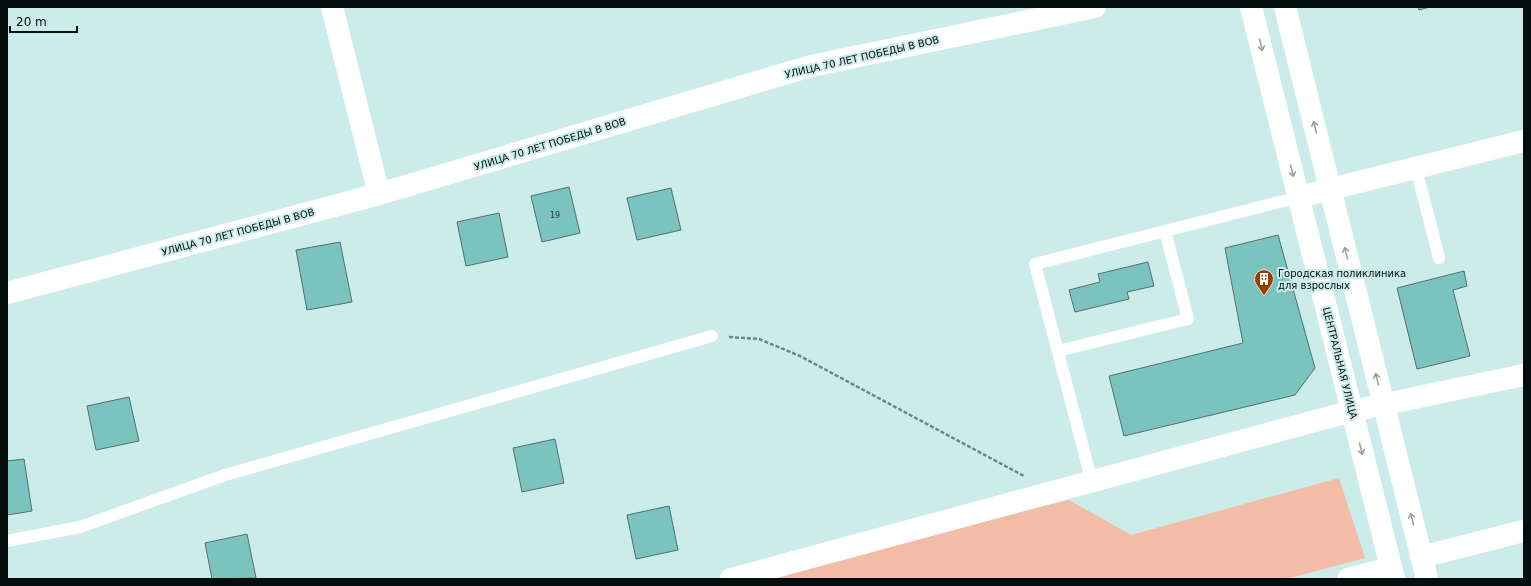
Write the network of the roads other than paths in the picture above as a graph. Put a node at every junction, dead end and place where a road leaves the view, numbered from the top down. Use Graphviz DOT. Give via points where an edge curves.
graph roads {
  1 [pos="332,7"];
  2 [pos="1095,7"];
  3 [pos="1251,7"];
  4 [pos="1285,7"];
  5 [pos="1524,141"];
  6 [pos="1416,168"];
  7 [pos="1330,190"];
  8 [pos="379,194"];
  9 [pos="1299,197"];
  10 [pos="1165,231"];
  11 [pos="1439,258"];
  12 [pos="7,293"];
  13 [pos="712,336"];
  14 [pos="1058,351"];
  15 [pos="1524,375"];
  16 [pos="1384,405"];
  17 [pos="1352,411"];
  18 [pos="1092,482"];
  19 [pos="1524,531"];
  20 [pos="7,541"];
  21 [pos="1421,556"];
  22 [pos="1392,574"];
  23 [pos="731,579"];
  24 [pos="1348,579"];
  25 [pos="1427,579"];
  1 -- 8 [label="street"];
  2 -- 8 [label="street, УЛИЦА 70 ЛЕТ ПОБЕДЫ В ВОВ" via="812,66"];
  3 -- 9 [label="street, ЦЕНТРАЛЬНАЯ УЛИЦА, one-way"];
  7 -- 4 [label="street, one-way"];
  5 -- 6 [label="street"];
  6 -- 7 [label="street"];
  6 -- 11 [label="lane"];
  7 -- 9 [label="street"];
  16 -- 7 [label="street, one-way"];
  8 -- 12 [label="street, УЛИЦА 70 ЛЕТ ПОБЕДЫ В ВОВ"];
  9 -- 10 [label="lane"];
  9 -- 17 [label="street, ЦЕНТРАЛЬНАЯ УЛИЦА"];
  10 -- 14 [label="lane" via="1035,264"];
  10 -- 14 [label="lane" via="1188,319"];
  13 -- 20 [label="lane" via="225,475 80,526"];
  14 -- 18 [label="lane"];
  15 -- 16 [label="street"];
  16 -- 17 [label="street"];
  21 -- 16 [label="street, one-way"];
  17 -- 18 [label="street"];
  17 -- 22 [label="street, ЦЕНТРАЛЬНАЯ УЛИЦА, one-way"];
  18 -- 23 [label="street"];
  19 -- 21 [label="street"];
  21 -- 25 [label="street"];
  22 -- 24 [label="street"];
}
